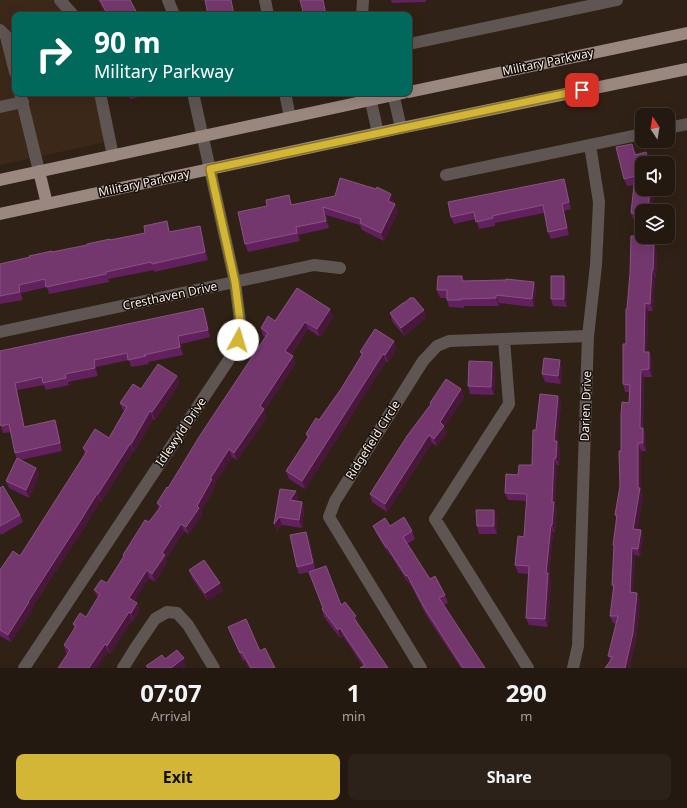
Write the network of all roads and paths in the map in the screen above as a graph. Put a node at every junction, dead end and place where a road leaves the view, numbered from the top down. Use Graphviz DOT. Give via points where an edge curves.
graph roads {
  1 [pos="60,0"];
  2 [pos="168,0"];
  3 [pos="265,0"];
  4 [pos="363,0"];
  5 [pos="617,0"];
  6 [pos="70,12"];
  7 [pos="173,12"];
  8 [pos="267,12"];
  9 [pos="362,12"];
  10 [pos="0,30"];
  11 [pos="687,33"];
  12 [pos="412,43"];
  13 [pos="12,60"];
  14 [pos="687,68"];
  15 [pos="412,91"];
  16 [pos="101,96"];
  17 [pos="194,96"];
  18 [pos="286,96"];
  19 [pos="370,96"];
  20 [pos="397,96"];
  21 [pos="21,98"];
  22 [pos="0,107"];
  23 [pos="290,117"];
  24 [pos="687,124"];
  25 [pos="675,127"];
  26 [pos="402,128"];
  27 [pos="378,133"];
  28 [pos="635,135"];
  29 [pos="202,136"];
  30 [pos="590,145"];
  31 [pos="113,156"];
  32 [pos="210,169"];
  33 [pos="39,172"];
  34 [pos="446,175"];
  35 [pos="0,180"];
  36 [pos="47,204"];
  37 [pos="0,214"];
  38 [pos="340,268"];
  39 [pos="235,282"];
  40 [pos="0,332"];
  41 [pos="588,336"];
  42 [pos="504,339"];
  43 [pos="24,668"];
  44 [pos="123,668"];
  45 [pos="214,668"];
  46 [pos="421,668"];
  47 [pos="528,668"];
  48 [pos="572,668"];
  1 -- 6 [label="street"];
  2 -- 7 [label="street"];
  3 -- 8 [label="street"];
  4 -- 9 [label="street"];
  5 -- 12 [label="street"];
  10 -- 13 [label="street" via="6,36"];
  11 -- 15 [label="main road, Military Parkway"];
  14 -- 26 [label="main road, Military Parkway"];
  16 -- 31 [label="street"];
  17 -- 29 [label="street, Idlewyld Drive"];
  18 -- 23 [label="street"];
  19 -- 23 [label="main road"];
  19 -- 27 [label="street"];
  20 -- 26 [label="street"];
  21 -- 22 [label="street"];
  21 -- 33 [label="street"];
  23 -- 29 [label="main road"];
  24 -- 25 [label="street"];
  26 -- 27 [label="main road, Military Parkway"];
  27 -- 32 [label="main road, Military Parkway"];
  28 -- 30 [label="street"];
  29 -- 31 [label="main road"];
  29 -- 32 [label="street, Idlewyld Drive"];
  30 -- 34 [label="street"];
  30 -- 41 [label="street, Darien Drive" via="599,202 596,265"];
  31 -- 33 [label="main road"];
  32 -- 36 [label="main road, Military Parkway"];
  32 -- 39 [label="street, Idlewyld Drive"];
  33 -- 35 [label="main road"];
  33 -- 36 [label="main road"];
  36 -- 37 [label="main road, Military Parkway"];
  38 -- 39 [label="street, Cresthaven Drive" via="314,265"];
  39 -- 40 [label="street, Cresthaven Drive"];
  39 -- 43 [label="street, Idlewyld Drive" via="240,321 238,340 230,358"];
  41 -- 42 [label="street, Ridgefield Circle"];
  41 -- 48 [label="street, Darien Drive" via="578,646"];
  42 -- 46 [label="street, Ridgefield Circle" via="449,341 437,346 423,361 335,501 329,517"];
  42 -- 47 [label="street" via="508,404 435,519"];
  44 -- 45 [label="street" via="155,619 167,612 177,613 188,625"];
}
